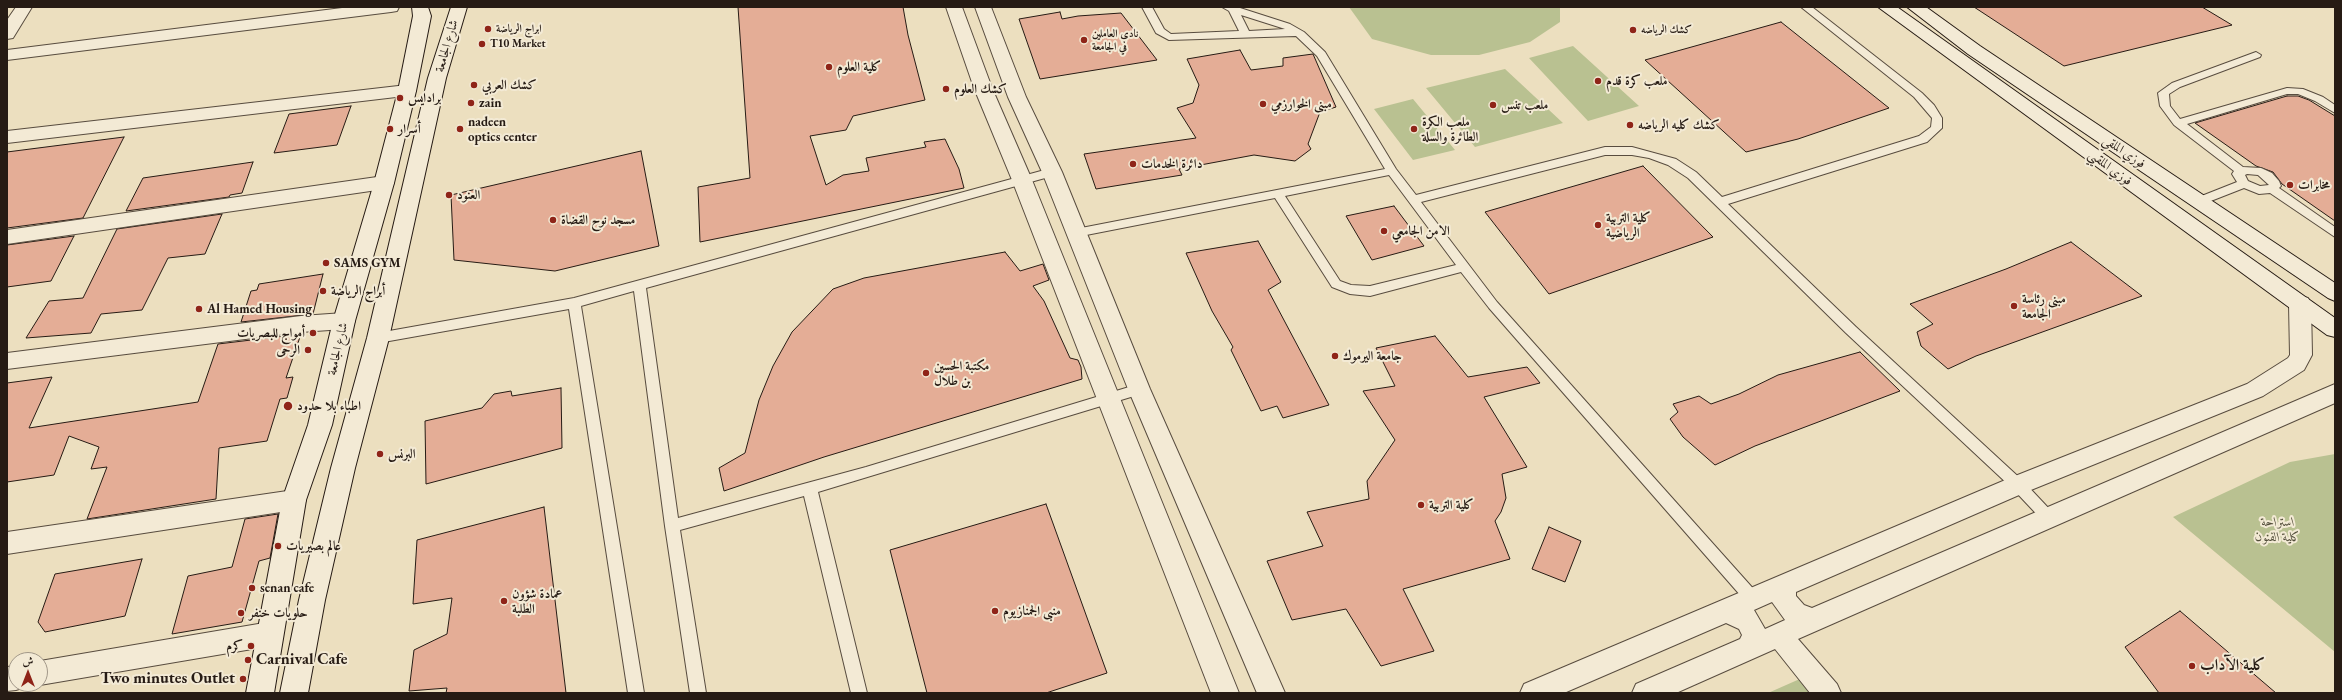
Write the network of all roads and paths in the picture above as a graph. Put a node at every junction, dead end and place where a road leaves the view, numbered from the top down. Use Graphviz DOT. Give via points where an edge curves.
graph roads {
  1 [pos="24,7"];
  2 [pos="391,7"];
  3 [pos="420,7"];
  4 [pos="459,7"];
  5 [pos="954,7"];
  6 [pos="983,7"];
  7 [pos="1147,7"];
  8 [pos="1806,7"];
  9 [pos="1915,7"];
  10 [pos="1230,8"];
  11 [pos="1892,8"];
  12 [pos="1297,32"];
  13 [pos="7,34"];
  14 [pos="1246,35"];
  15 [pos="7,54"];
  16 [pos="2256,55"];
  17 [pos="407,91"];
  18 [pos="1017,97"];
  19 [pos="990,103"];
  20 [pos="2335,110"];
  21 [pos="2178,123"];
  22 [pos="7,137"];
  23 [pos="1392,171"];
  24 [pos="2241,171"];
  25 [pos="1052,172"];
  26 [pos="1022,180"];
  27 [pos="384,183"];
  28 [pos="2244,184"];
  29 [pos="2272,189"];
  30 [pos="1278,194"];
  31 [pos="1413,200"];
  32 [pos="1720,202"];
  33 [pos="2198,202"];
  34 [pos="1076,233"];
  35 [pos="2335,233"];
  36 [pos="7,237"];
  37 [pos="1464,267"];
  38 [pos="639,285"];
  39 [pos="2334,292"];
  40 [pos="574,303"];
  41 [pos="2300,304"];
  42 [pos="344,321"];
  43 [pos="2335,329"];
  44 [pos="378,338"];
  45 [pos="7,361"];
  46 [pos="1139,389"];
  47 [pos="2255,390"];
  48 [pos="2335,392"];
  49 [pos="1109,398"];
  50 [pos="2286,412"];
  51 [pos="2018,485"];
  52 [pos="810,489"];
  53 [pos="294,500"];
  54 [pos="2049,518"];
  55 [pos="672,526"];
  56 [pos="7,543"];
  57 [pos="1782,587"];
  58 [pos="1753,599"];
  59 [pos="1725,611"];
  60 [pos="1811,620"];
  61 [pos="270,634"];
  62 [pos="1778,634"];
  63 [pos="1751,646"];
  64 [pos="48,672"];
  65 [pos="260,693"];
  66 [pos="294,693"];
  67 [pos="636,693"];
  68 [pos="698,693"];
  69 [pos="859,693"];
  70 [pos="1225,693"];
  71 [pos="1271,693"];
  72 [pos="1534,693"];
  73 [pos="1646,693"];
  74 [pos="1827,693"];
  1 -- 13 [label="street"];
  2 -- 15 [label="street"];
  3 -- 17 [label="street, شارع الجامعة" via="422,16"];
  4 -- 44 [label="street, شارع الجامعة" via="437,78"];
  5 -- 19 [label="street"];
  6 -- 18 [label="street"];
  7 -- 14 [label="lane" via="1160,31 1169,37"];
  8 -- 32 [label="lane" via="1918,95 1937,118 1936,128 1923,139"];
  9 -- 33 [label="street, فوزي الملقي"];
  10 -- 12 [label="lane" via="1270,19"];
  10 -- 14 [label="lane"];
  11 -- 41 [label="street, فوزي الملقيي"];
  12 -- 14 [label="lane"];
  12 -- 23 [label="lane" via="1321,54"];
  16 -- 21 [label="lane" via="2163,92 2166,106"];
  17 -- 22 [label="street"];
  17 -- 27 [label="street, شارع الجامعة"];
  18 -- 19 [label="street"];
  18 -- 25 [label="street"];
  19 -- 26 [label="street"];
  20 -- 21 [label="lane" via="2312,96 2299,91 2287,91"];
  21 -- 24 [label="lane"];
  23 -- 30 [label="lane"];
  23 -- 31 [label="lane"];
  24 -- 28 [label="lane" via="2238,174 2239,179"];
  24 -- 29 [label="lane" via="2253,170 2268,176 2275,186"];
  25 -- 26 [label="lane"];
  25 -- 34 [label="street"];
  26 -- 38 [label="lane"];
  26 -- 49 [label="street"];
  27 -- 36 [label="street"];
  27 -- 42 [label="street, شارع الجامعة"];
  28 -- 29 [label="lane" via="2259,190"];
  28 -- 33 [label="lane"];
  29 -- 35 [label="lane"];
  30 -- 34 [label="lane"];
  30 -- 37 [label="lane" via="1336,284 1350,289 1370,290"];
  31 -- 32 [label="lane" via="1612,151 1651,155 1672,162 1692,175"];
  31 -- 37 [label="lane"];
  32 -- 51 [label="lane" via="1851,330"];
  33 -- 39 [label="street, فوزي الملقي"];
  34 -- 46 [label="street"];
  37 -- 58 [label="lane" via="1493,304"];
  38 -- 40 [label="lane"];
  38 -- 55 [label="lane"];
  40 -- 44 [label="lane"];
  40 -- 67 [label="lane"];
  41 -- 43 [label="street, فوزي الملقيي"];
  41 -- 47 [label="street" via="2301,355 2296,364"];
  42 -- 45 [label="street" via="301,324"];
  42 -- 53 [label="street, شارع الجامعة" via="320,425"];
  44 -- 66 [label="street, شارع الجامعة" via="343,468 312,600"];
  46 -- 49 [label="lane"];
  46 -- 71 [label="street"];
  47 -- 50 [label="street"];
  47 -- 51 [label="street"];
  48 -- 50 [label="street"];
  49 -- 52 [label="lane"];
  49 -- 70 [label="street"];
  50 -- 54 [label="street"];
  51 -- 54 [label="lane"];
  51 -- 57 [label="street"];
  52 -- 55 [label="lane"];
  52 -- 69 [label="lane"];
  53 -- 56 [label="street"];
  53 -- 61 [label="street, شارع الجامعة"];
  54 -- 60 [label="street"];
  55 -- 68 [label="lane"];
  57 -- 58 [label="street"];
  57 -- 60 [label="street" via="1784,600 1789,607 1795,613"];
  58 -- 59 [label="street"];
  59 -- 63 [label="street" via="1748,621 1755,634"];
  59 -- 72 [label="street"];
  60 -- 62 [label="street"];
  61 -- 64 [label="street"];
  61 -- 65 [label="street, شارع الجامعة"];
  62 -- 63 [label="street"];
  62 -- 74 [label="street"];
  63 -- 73 [label="street"];
}
